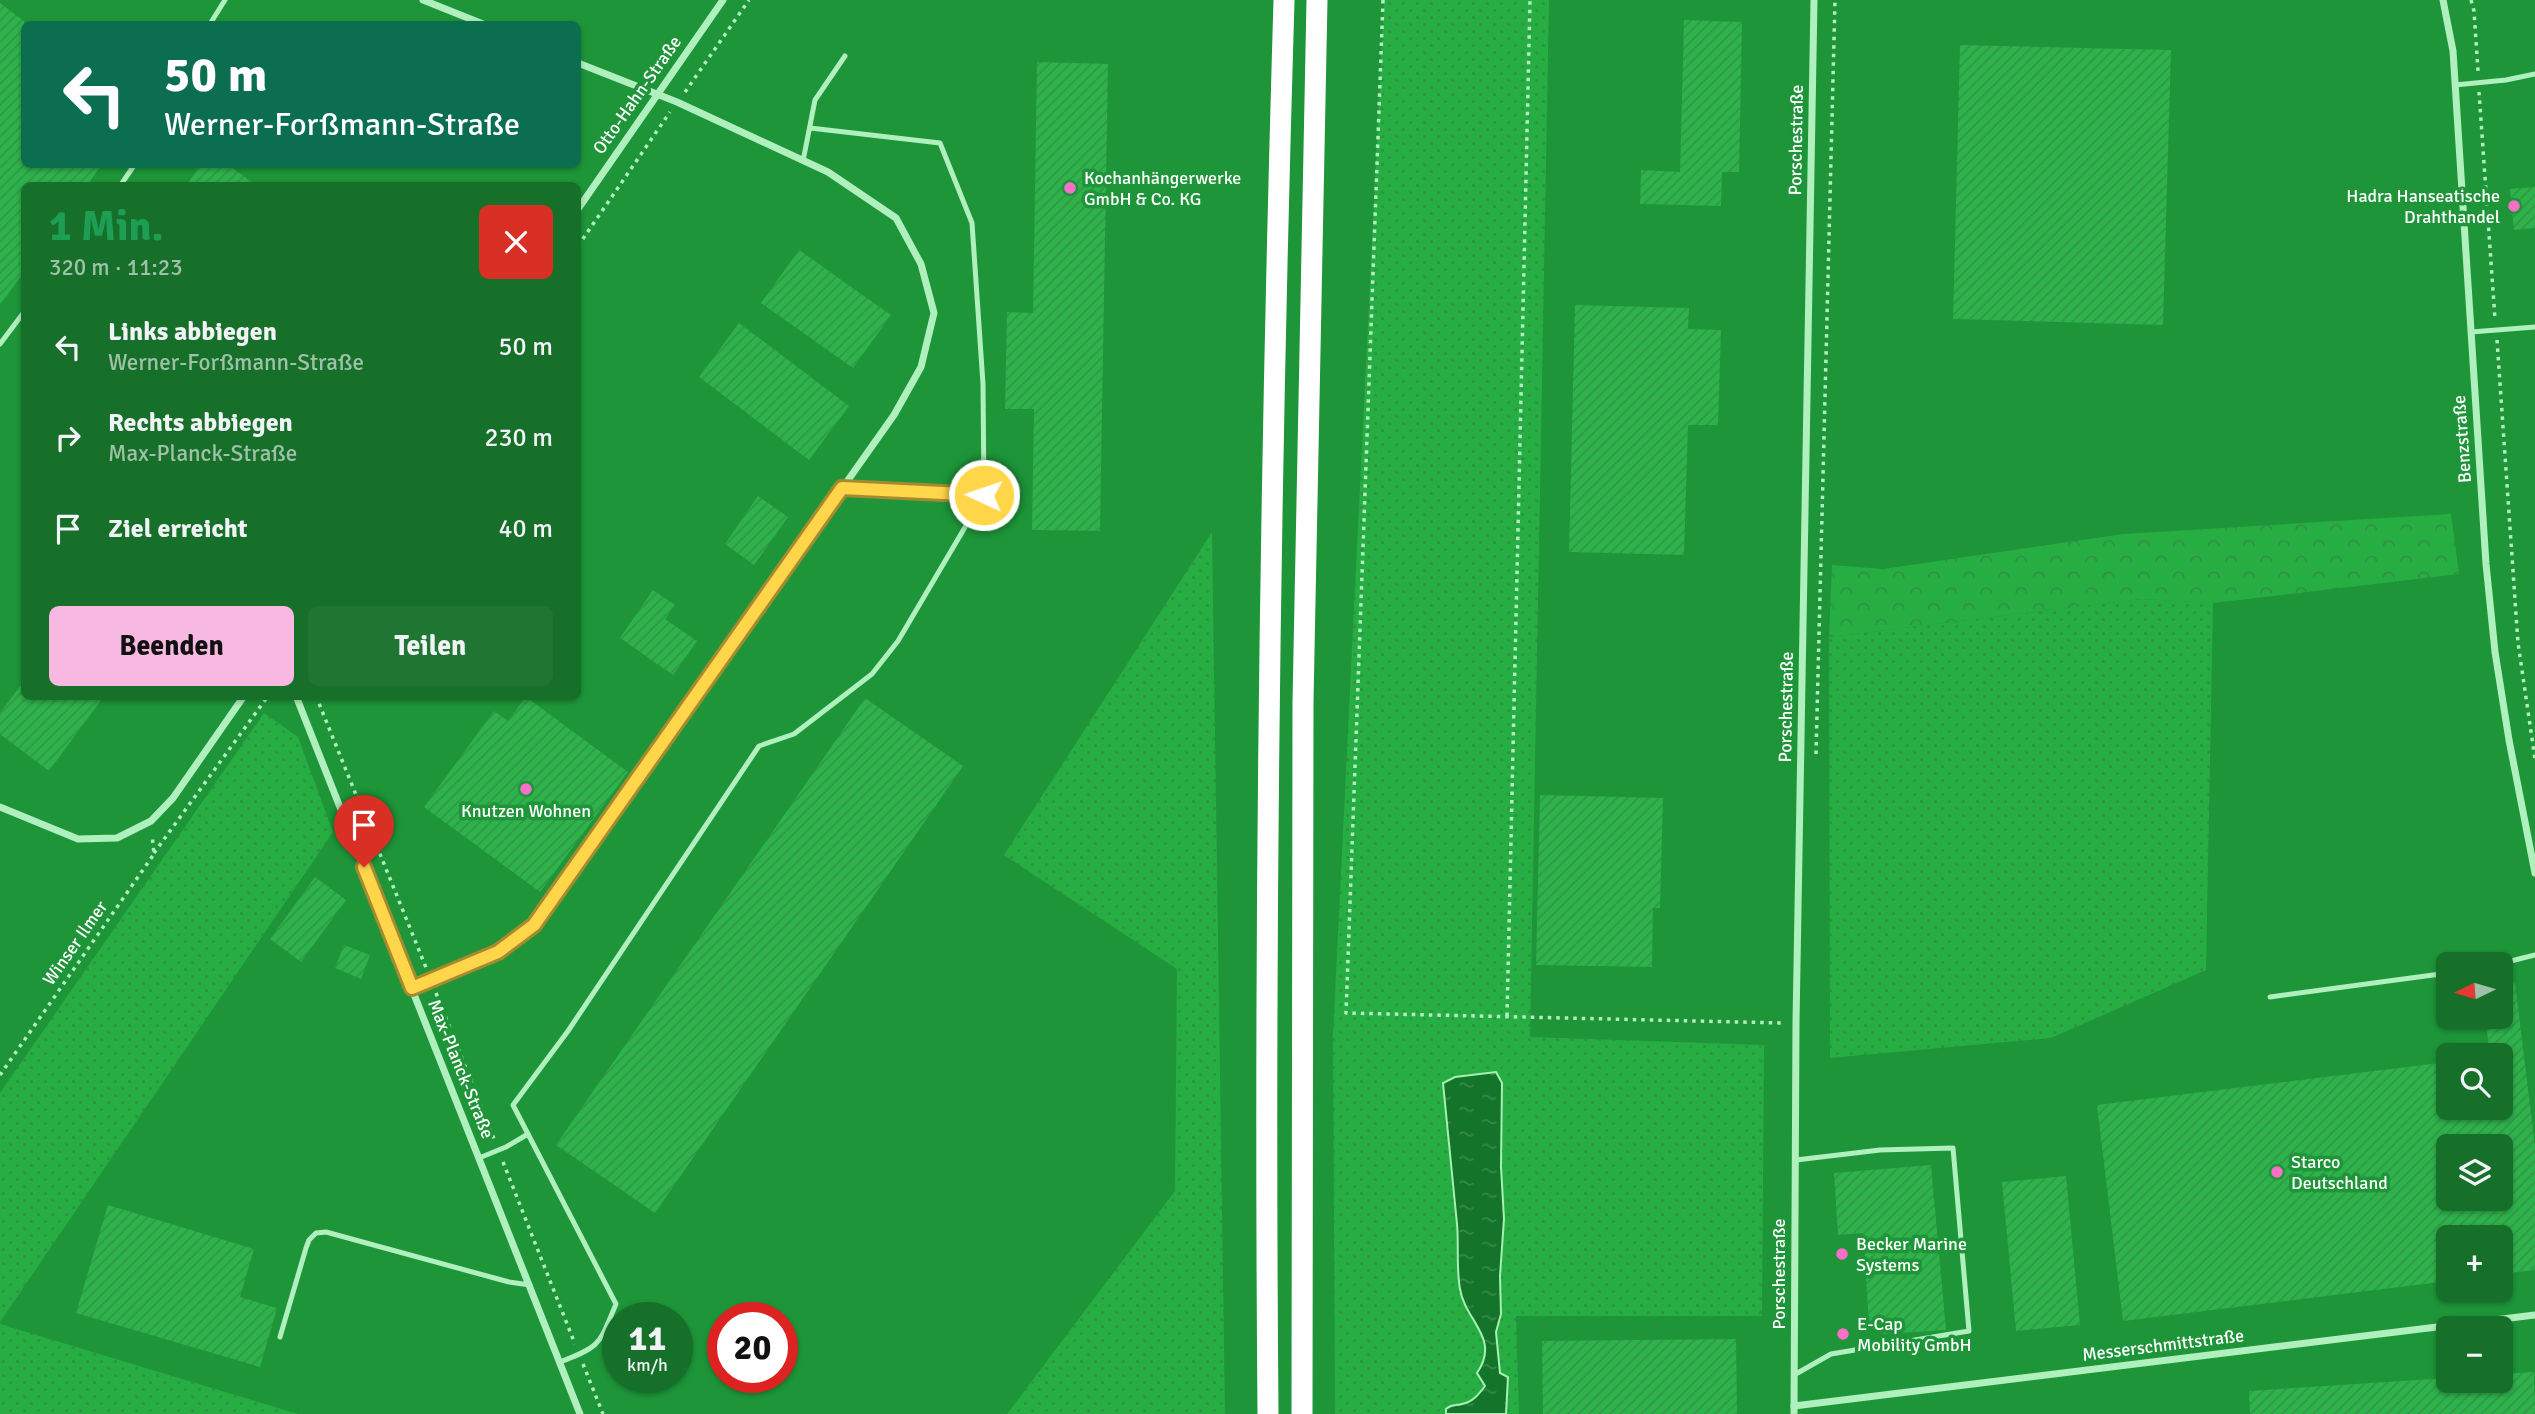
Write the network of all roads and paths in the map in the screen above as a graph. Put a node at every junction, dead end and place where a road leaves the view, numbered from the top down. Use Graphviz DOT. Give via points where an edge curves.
graph roads {
  1 [pos="225,0"];
  2 [pos="423,0"];
  3 [pos="723,0"];
  4 [pos="749,0"];
  5 [pos="1284,0"];
  6 [pos="1317,0"];
  7 [pos="1383,0"];
  8 [pos="1530,0"];
  9 [pos="1814,0"];
  10 [pos="1835,0"];
  11 [pos="2443,0"];
  12 [pos="2471,0"];
  13 [pos="212,21"];
  14 [pos="476,21"];
  15 [pos="845,57"];
  16 [pos="581,64"];
  17 [pos="2535,74"];
  18 [pos="2479,83"];
  19 [pos="2455,85"];
  20 [pos="655,95"];
  21 [pos="677,102"];
  22 [pos="810,128"];
  23 [pos="803,160"];
  24 [pos="581,205"];
  25 [pos="581,242"];
  26 [pos="21,316"];
  27 [pos="2535,327"];
  28 [pos="2496,330"];
  29 [pos="2471,332"];
  30 [pos="0,344"];
  31 [pos="842,488"];
  32 [pos="984,495"];
  33 [pos="241,700"];
  34 [pos="265,700"];
  35 [pos="298,700"];
  36 [pos="318,700"];
  37 [pos="1816,756"];
  38 [pos="2535,760"];
  39 [pos="0,807"];
  40 [pos="151,821"];
  41 [pos="154,854"];
  42 [pos="2535,873"];
  43 [pos="2535,955"];
  44 [pos="2513,960"];
  45 [pos="2436,975"];
  46 [pos="431,980"];
  47 [pos="412,988"];
  48 [pos="2270,997"];
  49 [pos="1507,1016"];
  50 [pos="1796,1023"];
  51 [pos="0,1075"];
  52 [pos="528,1134"];
  53 [pos="498,1150"];
  54 [pos="479,1158"];
  55 [pos="1796,1160"];
  56 [pos="530,1285"];
  57 [pos="2535,1315"];
  58 [pos="280,1337"];
  59 [pos="580,1355"];
  60 [pos="560,1362"];
  61 [pos="1794,1376"];
  62 [pos="1794,1410"];
  63 [pos="580,1414"];
  64 [pos="603,1414"];
  65 [pos="1268,1414"];
  66 [pos="1302,1414"];
  1 -- 13 [label="lane"];
  2 -- 14 [label="street"];
  3 -- 20 [label="street, Otto-Hahn-Straße"];
  4 -- 21 [label="path"];
  5 -- 65 [label="highway" via="1270,713"];
  6 -- 66 [label="highway" via="1303,702"];
  7 -- 49 [label="path" via="1346,1013"];
  8 -- 49 [label="path"];
  9 -- 50 [label="street, Porschestraße"];
  10 -- 37 [label="path"];
  11 -- 19 [label="street, Benzstraße"];
  12 -- 18 [label="path"];
  15 -- 22 [label="lane" via="815,100"];
  16 -- 20 [label="street"];
  17 -- 18 [label="lane"];
  18 -- 19 [label="lane"];
  18 -- 28 [label="path"];
  19 -- 29 [label="street, Benzstraße"];
  20 -- 21 [label="street"];
  20 -- 24 [label="street, Otto-Hahn-Straße"];
  21 -- 23 [label="street"];
  21 -- 25 [label="path"];
  22 -- 23 [label="lane"];
  22 -- 32 [label="lane" via="940,143 972,223 983,384"];
  23 -- 31 [label="street" via="896,218 921,264 934,313 921,367 894,415"];
  26 -- 30 [label="lane"];
  27 -- 28 [label="lane"];
  28 -- 29 [label="lane"];
  28 -- 38 [label="path" via="2518,643"];
  29 -- 42 [label="street, Benzstraße" via="2495,652"];
  31 -- 32 [label="lane"];
  31 -- 46 [label="street" via="534,925 498,952"];
  32 -- 52 [label="lane" via="898,641 872,674 794,734 759,746 513,1105"];
  33 -- 40 [label="street" via="173,798"];
  34 -- 41 [label="path, Winser Ilmer"];
  35 -- 47 [label="street, Max-Planck-Straße"];
  36 -- 46 [label="path"];
  39 -- 40 [label="street" via="78,839 117,838"];
  40 -- 41 [label="path"];
  41 -- 51 [label="path, Winser Ilmer"];
  43 -- 44 [label="lane"];
  45 -- 48 [label="lane"];
  46 -- 47 [label="street"];
  46 -- 53 [label="path"];
  47 -- 54 [label="street, Max-Planck-Straße"];
  49 -- 50 [label="path"];
  50 -- 55 [label="street, Porschestraße"];
  52 -- 53 [label="lane"];
  52 -- 59 [label="lane" via="616,1304 601,1341"];
  53 -- 54 [label="lane"];
  53 -- 59 [label="path"];
  54 -- 56 [label="street, Max-Planck-Straße"];
  55 -- 61 [label="street, Porschestraße"];
  55 -- 61 [label="lane" via="1880,1150 1953,1148 1969,1331 1831,1354"];
  56 -- 58 [label="lane" via="316,1233 306,1248"];
  56 -- 60 [label="street, Max-Planck-Straße"];
  57 -- 62 [label="street, Messerschmittstraße"];
  59 -- 60 [label="lane"];
  59 -- 64 [label="path"];
  60 -- 63 [label="street, Max-Planck-Straße"];
  61 -- 62 [label="street, Porschestraße"];
}
